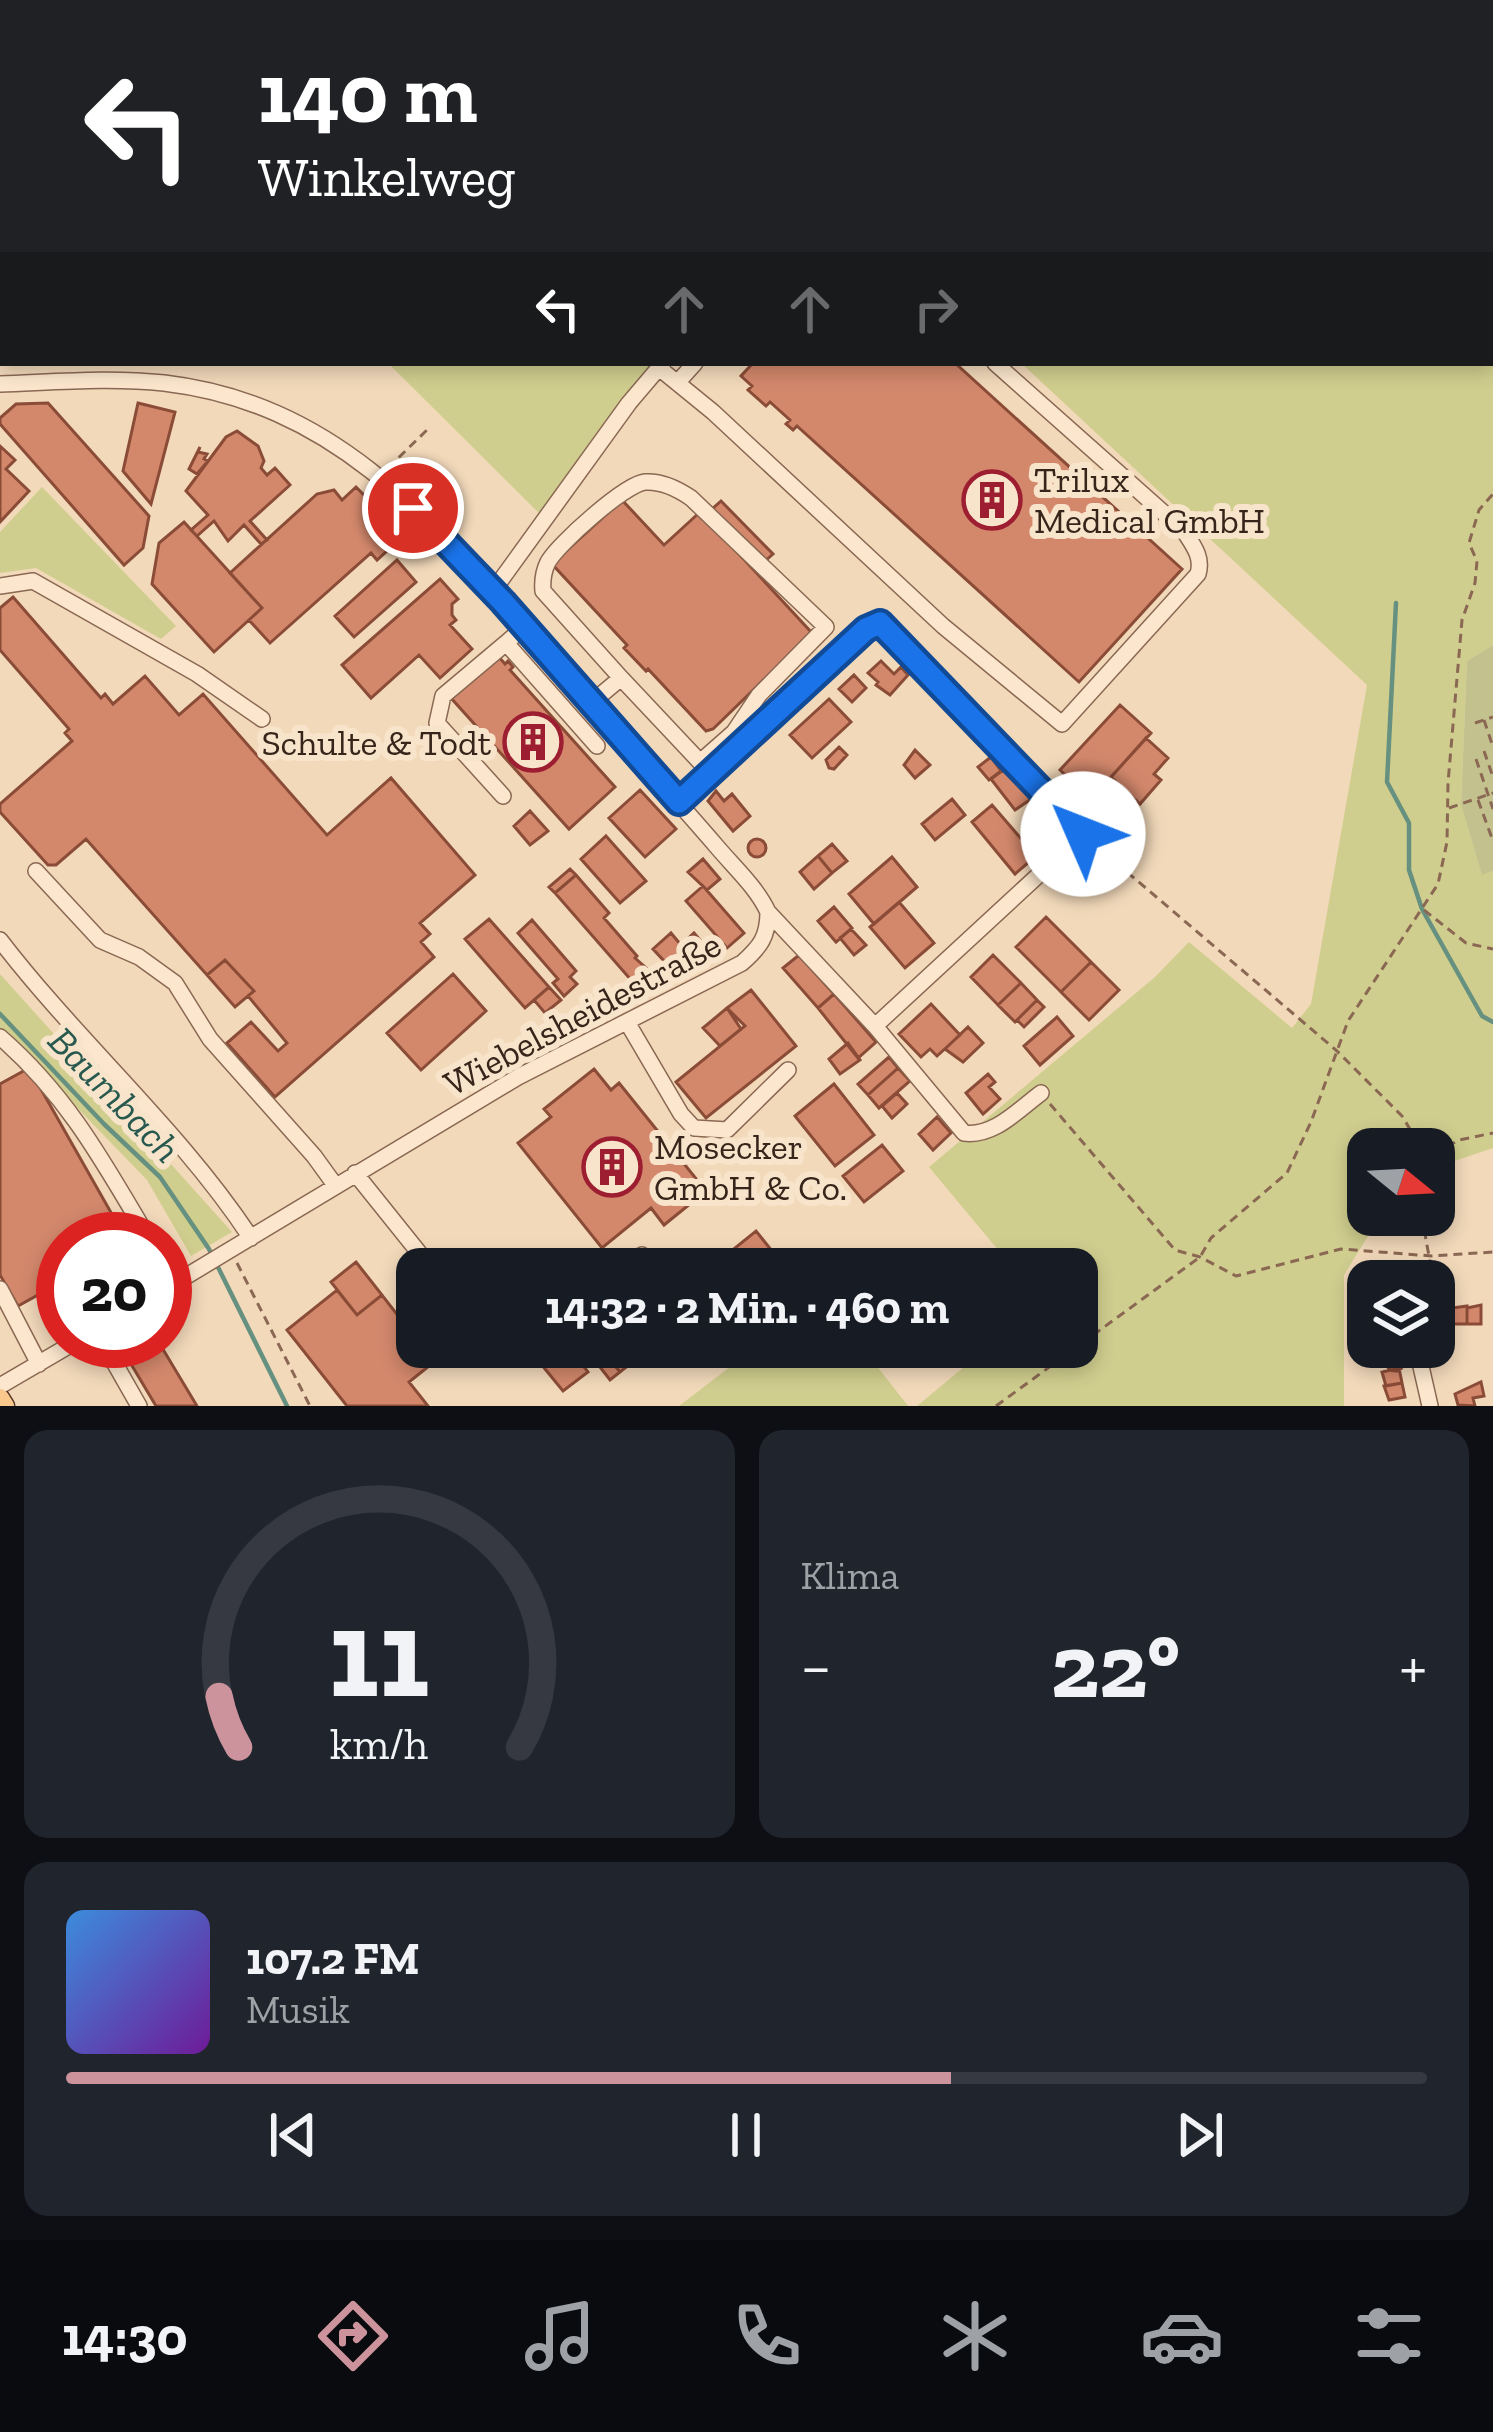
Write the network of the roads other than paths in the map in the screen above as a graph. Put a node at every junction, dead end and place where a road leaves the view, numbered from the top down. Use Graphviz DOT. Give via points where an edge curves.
graph roads {
  1 [pos="661,366"];
  2 [pos="692,366"];
  3 [pos="997,366"];
  4 [pos="678,382"];
  5 [pos="0,384"];
  6 [pos="0,586"];
  7 [pos="493,591"];
  8 [pos="524,627"];
  9 [pos="506,643"];
  10 [pos="621,678"];
  11 [pos="590,704"];
  12 [pos="262,719"];
  13 [pos="597,746"];
  14 [pos="503,796"];
  15 [pos="679,802"];
  16 [pos="36,871"];
  17 [pos="768,912"];
  18 [pos="0,940"];
  19 [pos="627,1022"];
  20 [pos="875,1026"];
  21 [pos="0,1037"];
  22 [pos="788,1070"];
  23 [pos="1041,1093"];
  24 [pos="355,1173"];
  25 [pos="335,1185"];
  26 [pos="133,1212"];
  27 [pos="251,1238"];
  28 [pos="415,1248"];
  29 [pos="192,1274"];
  30 [pos="0,1289"];
  31 [pos="36,1360"];
  32 [pos="36,1365"];
  33 [pos="117,1368"];
  34 [pos="1422,1368"];
  35 [pos="0,1386"];
  36 [pos="0,1397"];
  37 [pos="5,1406"];
  38 [pos="139,1406"];
  39 [pos="1430,1406"];
  1 -- 4 [label="street"];
  1 -- 7 [label="street"];
  2 -- 4 [label="street"];
  3 -- 4 [label="street" via="1198,552 1198,574 1062,724"];
  5 -- 7 [label="street" via="140,381 224,394 301,422 380,476"];
  6 -- 12 [label="street" via="33,581"];
  7 -- 8 [label="street"];
  8 -- 9 [label="street"];
  8 -- 11 [label="street"];
  9 -- 13 [label="street"];
  9 -- 14 [label="street" via="442,696 437,723"];
  10 -- 10 [label="street" via="700,762 826,627 691,497 646,482 618,496 552,556 542,579 543,590"];
  10 -- 11 [label="street"];
  11 -- 15 [label="street"];
  15 -- 17 [label="street"];
  15 -- 20 [label="street" via="880,623 1083,834"];
  16 -- 25 [label="street" via="100,940 175,983 210,1039"];
  17 -- 19 [label="street, Wiebelsheidestraße" via="761,946 742,963"];
  17 -- 20 [label="street"];
  18 -- 27 [label="street"];
  19 -- 22 [label="street" via="694,1128 727,1130"];
  19 -- 24 [label="street, Wiebelsheidestraße"];
  20 -- 23 [label="street" via="964,1133 991,1130"];
  21 -- 26 [label="street" via="83,1127"];
  24 -- 25 [label="street, Wiebelsheidestraße"];
  24 -- 28 [label="street"];
  25 -- 27 [label="street, Wiebelsheidestraße"];
  27 -- 29 [label="street, Wiebelsheidestraße"];
  30 -- 31 [label="street"];
  32 -- 35 [label="street"];
  33 -- 38 [label="street"];
  34 -- 39 [label="street"];
  36 -- 37 [label="main road"];
}
